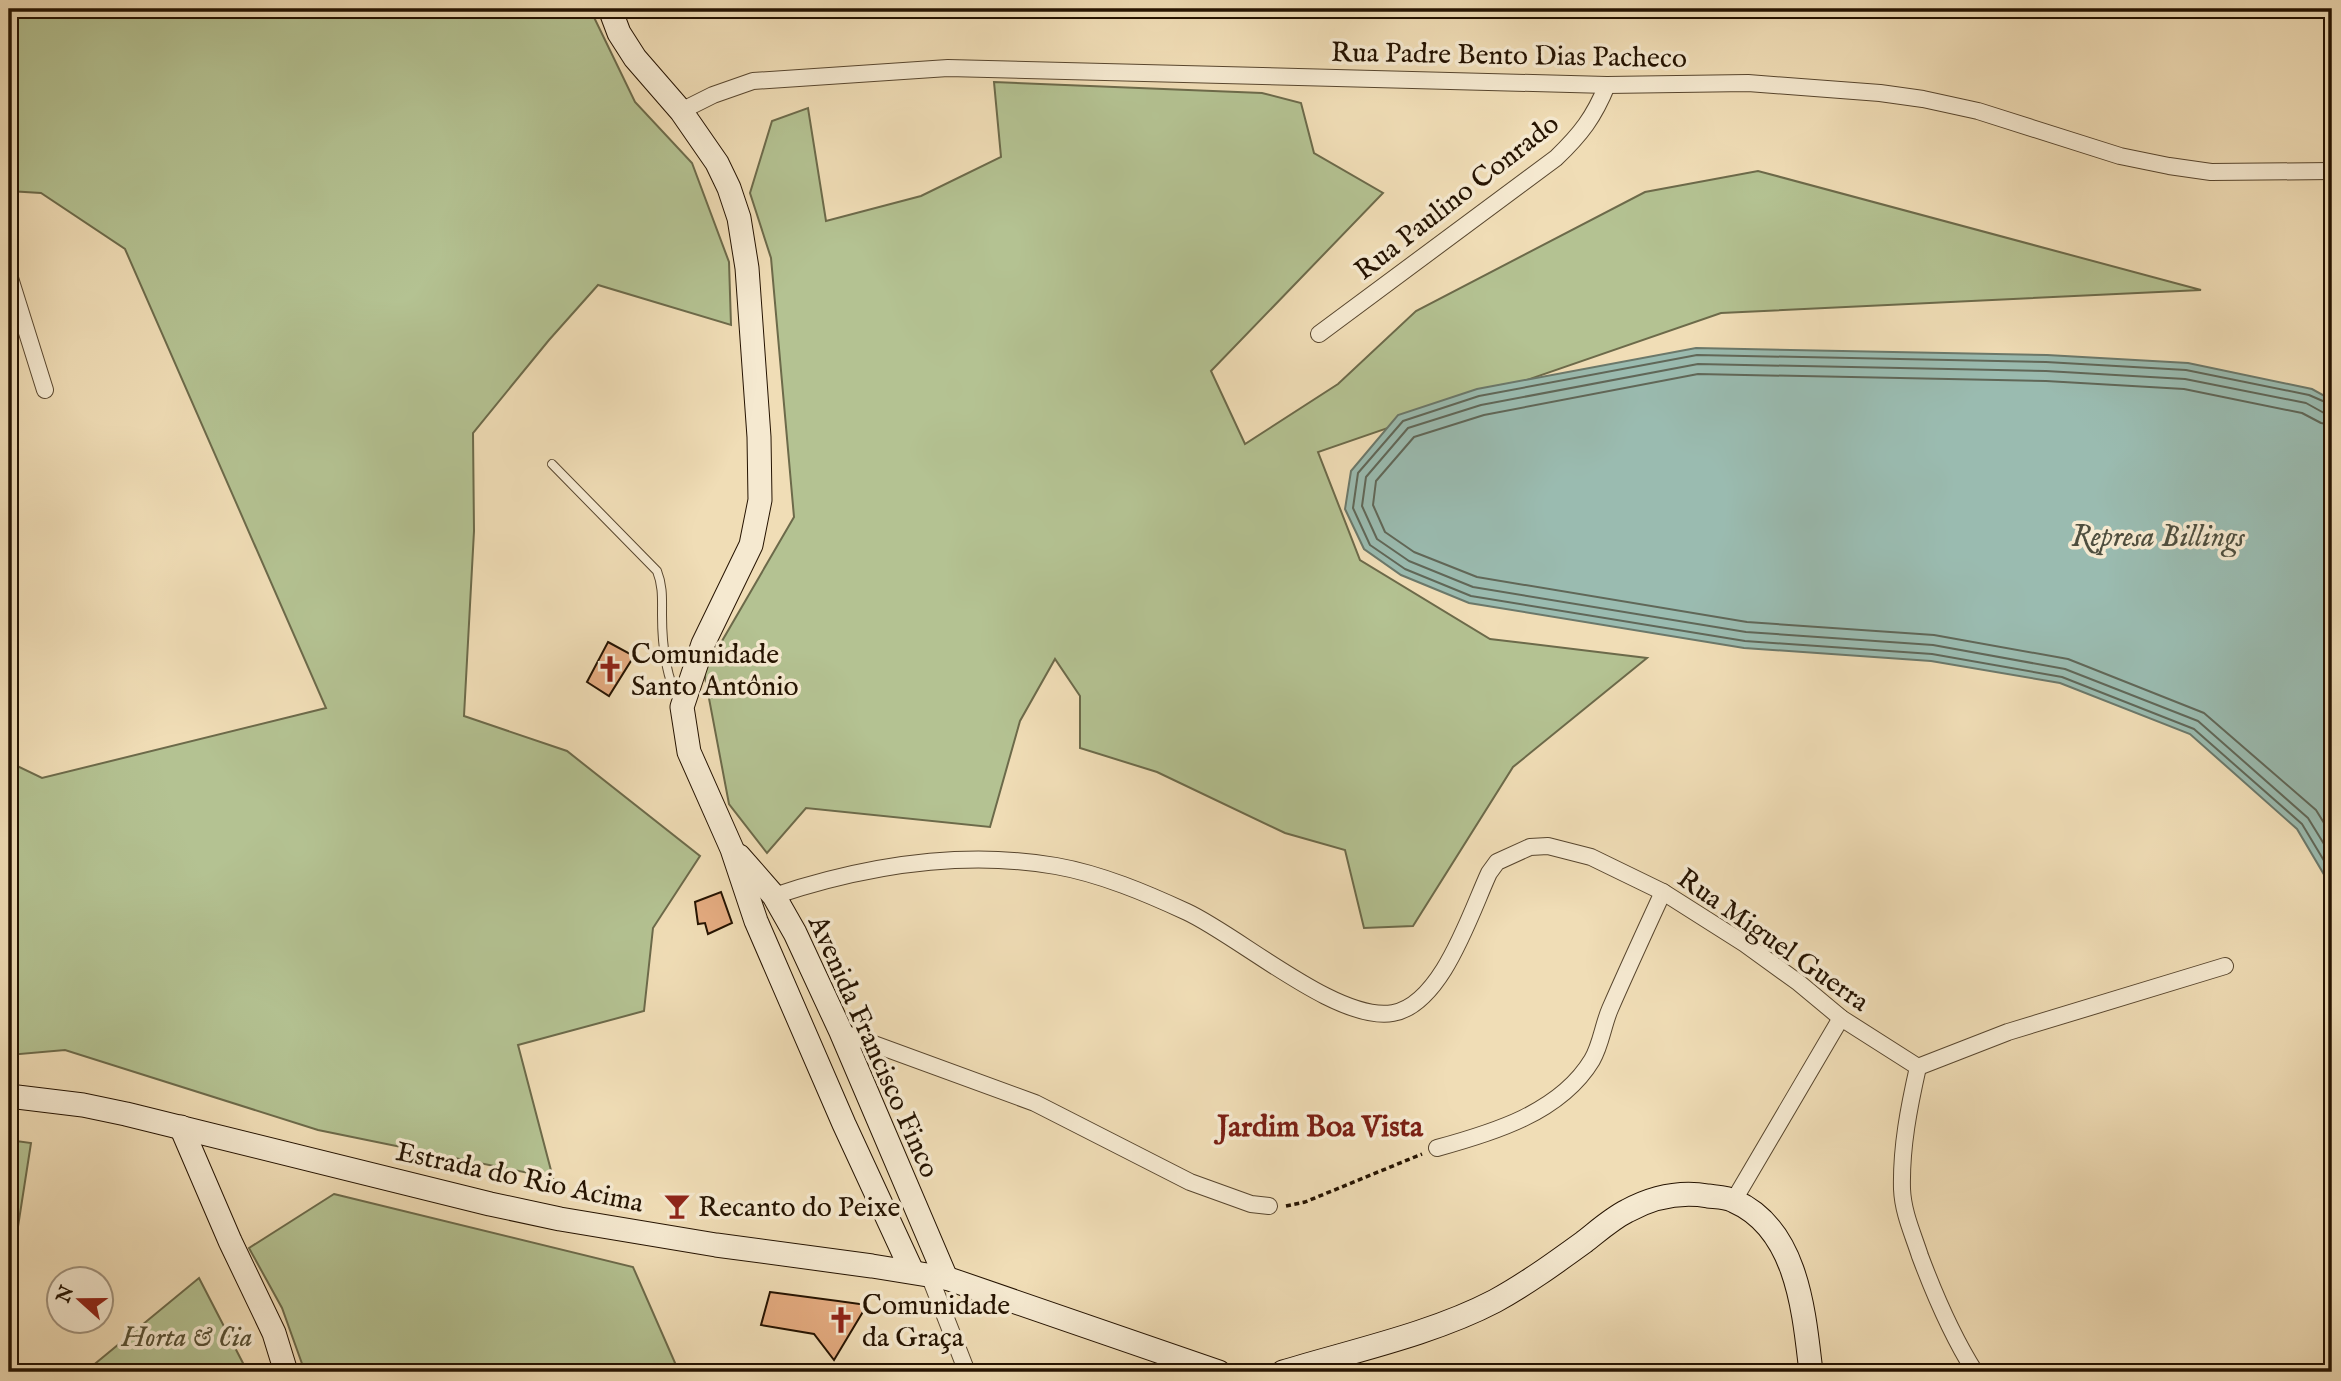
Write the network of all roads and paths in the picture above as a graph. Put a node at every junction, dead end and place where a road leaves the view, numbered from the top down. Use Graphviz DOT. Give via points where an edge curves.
graph roads {
  1 [pos="610,9"];
  2 [pos="1607,85"];
  3 [pos="681,111"];
  4 [pos="2332,171"];
  5 [pos="9,275"];
  6 [pos="1319,334"];
  7 [pos="45,390"];
  8 [pos="552,464"];
  9 [pos="682,707"];
  10 [pos="732,849"];
  11 [pos="1663,892"];
  12 [pos="774,896"];
  13 [pos="756,921"];
  14 [pos="2225,966"];
  15 [pos="1841,1018"];
  16 [pos="841,1032"];
  17 [pos="1918,1067"];
  18 [pos="9,1096"];
  19 [pos="181,1127"];
  20 [pos="1437,1148"];
  21 [pos="1734,1200"];
  22 [pos="1269,1206"];
  23 [pos="929,1275"];
  24 [pos="286,1372"];
  25 [pos="967,1372"];
  26 [pos="1219,1372"];
  27 [pos="1283,1372"];
  28 [pos="1811,1372"];
  29 [pos="1975,1372"];
  1 -- 3 [label="street, Avenida Francisco Finco" via="635,58"];
  2 -- 3 [label="street, Rua Padre Bento Dias Pacheco" via="948,68 753,81"];
  2 -- 4 [label="street, Rua Padre Bento Dias Pacheco" via="1748,83 1880,93 1978,111 2120,156 2169,166 2211,172"];
  2 -- 6 [label="street, Rua Paulino Conrado" via="1581,134 1556,158"];
  3 -- 9 [label="street, Avenida Francisco Finco" via="717,163 739,218 747,268 760,500 751,545 703,644"];
  5 -- 7 [label="street"];
  8 -- 9 [label="lane" via="657,571 665,659 671,688"];
  9 -- 10 [label="street, Avenida Francisco Finco" via="688,752"];
  10 -- 12 [label="street, Avenida Francisco Finco"];
  10 -- 13 [label="street, Avenida Francisco Finco"];
  11 -- 12 [label="street, Rua Miguel Guerra" via="1573,852 1548,846 1513,853 1489,873 1444,972 1429,992 1396,1013 1382,1014 1352,1008 1314,990 1187,912 1132,888 1059,867 1000,860 921,863 869,870"];
  11 -- 15 [label="street, Rua Miguel Guerra" via="1745,944"];
  11 -- 20 [label="street" via="1608,1013 1594,1059 1582,1074 1520,1120"];
  12 -- 13 [label="street"];
  12 -- 16 [label="street, Avenida Francisco Finco"];
  13 -- 23 [label="street, Avenida Francisco Finco" via="844,1124"];
  14 -- 17 [label="street" via="2008,1032"];
  15 -- 17 [label="street, Rua Miguel Guerra"];
  15 -- 21 [label="street"];
  16 -- 22 [label="street" via="1035,1103 1190,1182"];
  16 -- 23 [label="street, Avenida Francisco Finco"];
  17 -- 29 [label="street" via="1903,1146 1905,1211 1931,1285"];
  18 -- 19 [label="street, Estrada do Rio Acima" via="83,1105"];
  19 -- 23 [label="street, Estrada do Rio Acima" via="560,1219"];
  19 -- 24 [label="street" via="274,1332"];
  20 -- 22 [label="path" via="1305,1202"];
  21 -- 27 [label="street" via="1678,1193 1654,1199 1626,1212 1550,1267 1457,1320"];
  21 -- 28 [label="street" via="1768,1226 1786,1256 1802,1301"];
  23 -- 25 [label="street, Avenida Francisco Finco"];
  23 -- 26 [label="street, Estrada do Rio Acima"];
}
